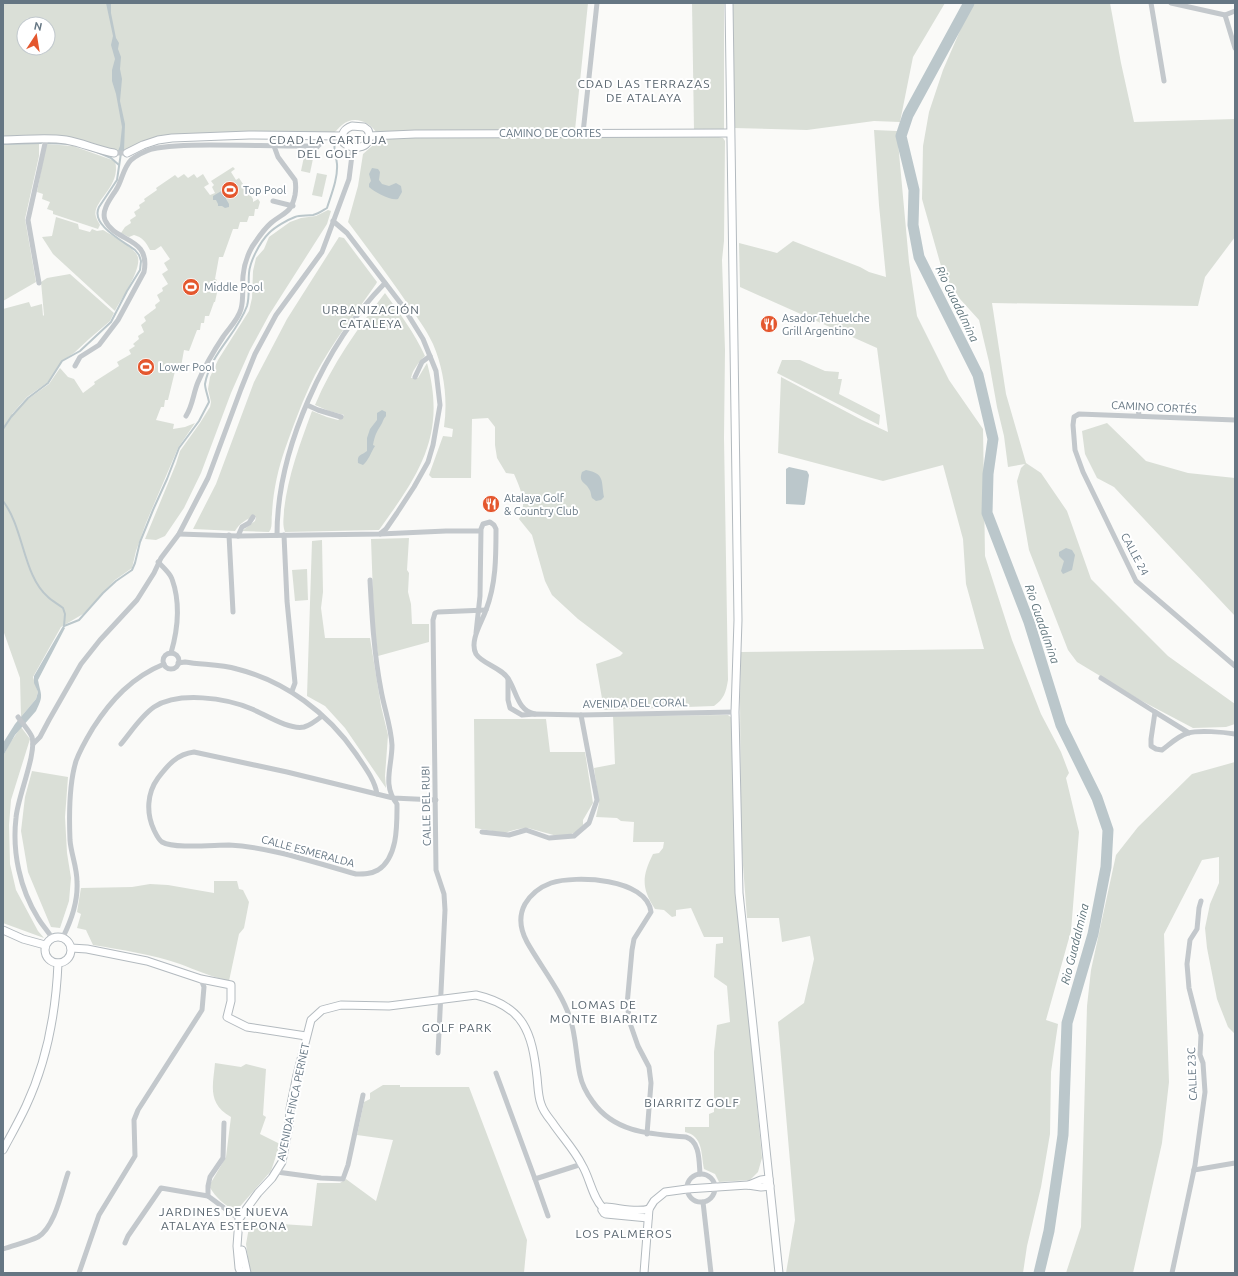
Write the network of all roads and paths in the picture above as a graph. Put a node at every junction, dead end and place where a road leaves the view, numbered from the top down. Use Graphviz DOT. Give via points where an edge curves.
graph roads {
  1 [pos="597,3"];
  2 [pos="729,3"];
  3 [pos="1151,3"];
  4 [pos="1171,3"];
  5 [pos="1204,3"];
  6 [pos="1207,10"];
  7 [pos="1235,10"];
  8 [pos="1225,14"];
  9 [pos="1235,48"];
  10 [pos="1164,81"];
  11 [pos="583,133"];
  12 [pos="730,133"];
  13 [pos="342,136"];
  14 [pos="369,136"];
  15 [pos="46,139"];
  16 [pos="321,139"];
  17 [pos="3,140"];
  18 [pos="274,146"];
  19 [pos="353,147"];
  20 [pos="114,153"];
  21 [pos="127,153"];
  22 [pos="273,202"];
  23 [pos="293,206"];
  24 [pos="333,221"];
  25 [pos="385,282"];
  26 [pos="39,283"];
  27 [pos="430,356"];
  28 [pos="75,366"];
  29 [pos="415,377"];
  30 [pos="307,405"];
  31 [pos="1138,409"];
  32 [pos="1139,415"];
  33 [pos="186,416"];
  34 [pos="341,417"];
  35 [pos="1074,417"];
  36 [pos="1235,420"];
  37 [pos="254,517"];
  38 [pos="480,532"];
  39 [pos="179,534"];
  40 [pos="380,534"];
  41 [pos="229,535"];
  42 [pos="276,535"];
  43 [pos="284,535"];
  44 [pos="238,536"];
  45 [pos="158,562"];
  46 [pos="370,580"];
  47 [pos="479,610"];
  48 [pos="486,610"];
  49 [pos="233,612"];
  50 [pos="476,633"];
  51 [pos="171,653"];
  52 [pos="178,663"];
  53 [pos="164,664"];
  54 [pos="1235,666"];
  55 [pos="508,677"];
  56 [pos="1101,678"];
  57 [pos="292,691"];
  58 [pos="735,712"];
  59 [pos="1155,712"];
  60 [pos="535,714"];
  61 [pos="580,714"];
  62 [pos="322,716"];
  63 [pos="18,717"];
  64 [pos="1189,733"];
  65 [pos="1235,734"];
  66 [pos="33,744"];
  67 [pos="121,744"];
  68 [pos="377,794"];
  69 [pos="392,798"];
  70 [pos="436,800"];
  71 [pos="482,832"];
  72 [pos="1201,900"];
  73 [pos="3,930"];
  74 [pos="63,937"];
  75 [pos="52,938"];
  76 [pos="45,945"];
  77 [pos="71,948"];
  78 [pos="58,962"];
  79 [pos="201,979"];
  80 [pos="441,998"];
  81 [pos="306,1036"];
  82 [pos="438,1053"];
  83 [pos="496,1073"];
  84 [pos="363,1095"];
  85 [pos="224,1123"];
  86 [pos="647,1134"];
  87 [pos="3,1150"];
  88 [pos="1235,1163"];
  89 [pos="582,1164"];
  90 [pos="1194,1170"];
  91 [pos="276,1172"];
  92 [pos="68,1173"];
  93 [pos="700,1174"];
  94 [pos="535,1180"];
  95 [pos="770,1182"];
  96 [pos="715,1187"];
  97 [pos="687,1189"];
  98 [pos="208,1196"];
  99 [pos="703,1202"];
  100 [pos="603,1208"];
  101 [pos="649,1209"];
  102 [pos="548,1216"];
  103 [pos="648,1218"];
  104 [pos="239,1220"];
  105 [pos="125,1243"];
  106 [pos="3,1249"];
  107 [pos="79,1273"];
  108 [pos="241,1273"];
  109 [pos="247,1273"];
  110 [pos="644,1273"];
  111 [pos="711,1273"];
  112 [pos="779,1273"];
  113 [pos="1172,1273"];
  1 -- 11 [label="street"];
  2 -- 12 [label="street"];
  3 -- 10 [label="street"];
  4 -- 6 [label="street"];
  5 -- 6 [label="street"];
  6 -- 8 [label="street"];
  7 -- 8 [label="street"];
  8 -- 9 [label="street"];
  11 -- 12 [label="street, CAMINO DE CORTES"];
  11 -- 14 [label="street, CAMINO DE CORTES"];
  12 -- 58 [label="street" via="738,620"];
  13 -- 14 [label="street" via="346,128 352,126 364,127 368,130"];
  13 -- 16 [label="street"];
  13 -- 19 [label="street" via="343,142"];
  14 -- 19 [label="street" via="367,143 362,147"];
  15 -- 17 [label="street"];
  15 -- 20 [label="street" via="82,143"];
  15 -- 26 [label="street" via="28,220"];
  16 -- 18 [label="street" via="316,148"];
  16 -- 21 [label="street" via="249,135 172,138 143,144"];
  18 -- 23 [label="street" via="278,157 295,180"];
  18 -- 28 [label="street" via="165,147 151,150 126,166 122,181 106,207 104,216 110,227 142,251 144,272 118,320 99,345 80,357"];
  19 -- 24 [label="street" via="349,179"];
  20 -- 21 [label="street"];
  22 -- 23 [label="street"];
  23 -- 33 [label="street" via="260,234 245,261 241,310 198,382"];
  24 -- 25 [label="street" via="347,233"];
  24 -- 39 [label="street" via="322,252 276,315 255,354 208,478"];
  25 -- 27 [label="street" via="423,339"];
  25 -- 30 [label="street" via="348,328 323,370"];
  27 -- 29 [label="street" via="422,362"];
  27 -- 40 [label="street" via="436,371 440,405 433,445 428,462 414,487"];
  30 -- 34 [label="street"];
  30 -- 42 [label="street" via="286,464"];
  31 -- 32 [label="street"];
  32 -- 35 [label="street, CAMINO CORTÉS" via="1079,414"];
  32 -- 36 [label="street, CAMINO CORTÉS"];
  35 -- 54 [label="street, CALLE 24" via="1072,425 1075,450 1083,472 1136,581"];
  37 -- 44 [label="street" via="242,527"];
  38 -- 40 [label="street"];
  38 -- 47 [label="street"];
  38 -- 48 [label="street" via="481,526 487,522 492,523 496,529 495,573"];
  39 -- 41 [label="street"];
  39 -- 45 [label="street"];
  40 -- 43 [label="street"];
  41 -- 44 [label="street"];
  41 -- 49 [label="street"];
  42 -- 43 [label="street"];
  42 -- 44 [label="street"];
  43 -- 57 [label="street" via="295,683"];
  45 -- 51 [label="street" via="172,578 179,618"];
  45 -- 66 [label="street" via="137,600 81,664 40,737"];
  46 -- 69 [label="street" via="375,652 391,738 388,782"];
  47 -- 48 [label="street"];
  47 -- 50 [label="street"];
  47 -- 70 [label="street, CALLE DEL RUBI" via="435,613 433,620"];
  48 -- 50 [label="street"];
  50 -- 55 [label="street" via="476,654"];
  51 -- 52 [label="street" via="177,656"];
  51 -- 53 [label="street" via="164,657"];
  52 -- 53 [label="street" via="170,668"];
  52 -- 57 [label="street" via="236,668 267,678"];
  53 -- 74 [label="street" via="152,669 121,691 100,717 76,761 72,782 70,842 77,882 76,898"];
  55 -- 60 [label="street" via="520,704 529,713"];
  55 -- 60 [label="street, AVENIDA DEL CORAL" via="510,708 522,715"];
  56 -- 59 [label="street"];
  57 -- 62 [label="street"];
  58 -- 61 [label="street, AVENIDA DEL CORAL"];
  58 -- 95 [label="street" via="739,893"];
  59 -- 64 [label="street"];
  59 -- 64 [label="street" via="1151,746 1162,750"];
  60 -- 61 [label="street, AVENIDA DEL CORAL"];
  61 -- 71 [label="street" via="596,800 589,824 574,836 549,838 526,830 508,835"];
  62 -- 67 [label="street" via="304,727 292,727 235,703 216,699 174,699 146,714"];
  62 -- 68 [label="street" via="348,742 364,766"];
  63 -- 66 [label="street" via="32,737"];
  64 -- 65 [label="street"];
  66 -- 75 [label="street" via="16,817 15,841 18,868 24,889 38,918"];
  68 -- 69 [label="street, CALLE ESMERALDA"];
  68 -- 69 [label="street, CALLE ESMERALDA" via="194,752 177,757 155,782 150,793 148,813 157,837 168,845 261,848 356,874 369,874 377,871 391,854 397,817 397,804"];
  69 -- 70 [label="street, CALLE ESMERALDA"];
  70 -- 80 [label="street, CALLE DEL RUBI" via="436,870 444,894 445,910"];
  72 -- 90 [label="street, CALLE 23C" via="1197,929 1190,940 1187,964 1189,988 1201,1035 1200,1055 1205,1082 1204,1108"];
  73 -- 76 [label="street"];
  74 -- 75 [label="street"];
  74 -- 77 [label="street"];
  75 -- 76 [label="street"];
  76 -- 78 [label="street" via="48,958"];
  77 -- 78 [label="street" via="67,959"];
  77 -- 79 [label="street" via="146,961"];
  78 -- 87 [label="street" via="56,1002 48,1043 26,1105"];
  79 -- 81 [label="street" via="231,985 231,1001 226,1017 247,1027"];
  79 -- 107 [label="street" via="204,987 202,1010 138,1110 134,1120 135,1156 99,1215"];
  80 -- 81 [label="street, AVENIDA FINCA PERNET" via="389,1006 341,1005 322,1010 312,1020"];
  80 -- 82 [label="street, CALLE DEL RUBI"];
  80 -- 89 [label="street, AVENIDA FINCA PERNET" via="476,995 502,1003 514,1011 526,1028 534,1052 541,1104"];
  81 -- 91 [label="street, AVENIDA FINCA PERNET" via="290,1109 282,1162"];
  83 -- 94 [label="street"];
  84 -- 91 [label="street" via="343,1179"];
  85 -- 98 [label="street" via="223,1158 210,1177"];
  86 -- 86 [label="street" via="651,1083 648,1067 631,1026 627,1005 634,939 651,912 650,907 636,891 611,882 571,880 551,883 539,888 522,910 522,933 566,1007 571,1020 581,1077 588,1095 609,1119 624,1128"];
  86 -- 93 [label="street" via="691,1138 697,1147"];
  88 -- 90 [label="street"];
  89 -- 94 [label="street"];
  89 -- 100 [label="street, AVENIDA FINCA PERNET" via="598,1203"];
  90 -- 113 [label="street, CALLE 23C"];
  91 -- 104 [label="street, AVENIDA FINCA PERNET"];
  92 -- 106 [label="street" via="56,1210 45,1231 39,1236"];
  93 -- 96 [label="street" via="708,1176"];
  93 -- 97 [label="street" via="692,1178"];
  94 -- 102 [label="street"];
  95 -- 96 [label="street" via="761,1180 748,1185"];
  95 -- 112 [label="street"];
  96 -- 97 [label="street"];
  96 -- 99 [label="street" via="711,1199"];
  97 -- 99 [label="street" via="694,1200"];
  97 -- 101 [label="street" via="665,1192"];
  98 -- 104 [label="street"];
  98 -- 105 [label="street" via="161,1188"];
  99 -- 111 [label="street"];
  100 -- 101 [label="street"];
  100 -- 103 [label="street" via="604,1214"];
  101 -- 103 [label="street"];
  103 -- 110 [label="street"];
  104 -- 108 [label="street"];
  104 -- 109 [label="street"];
}
